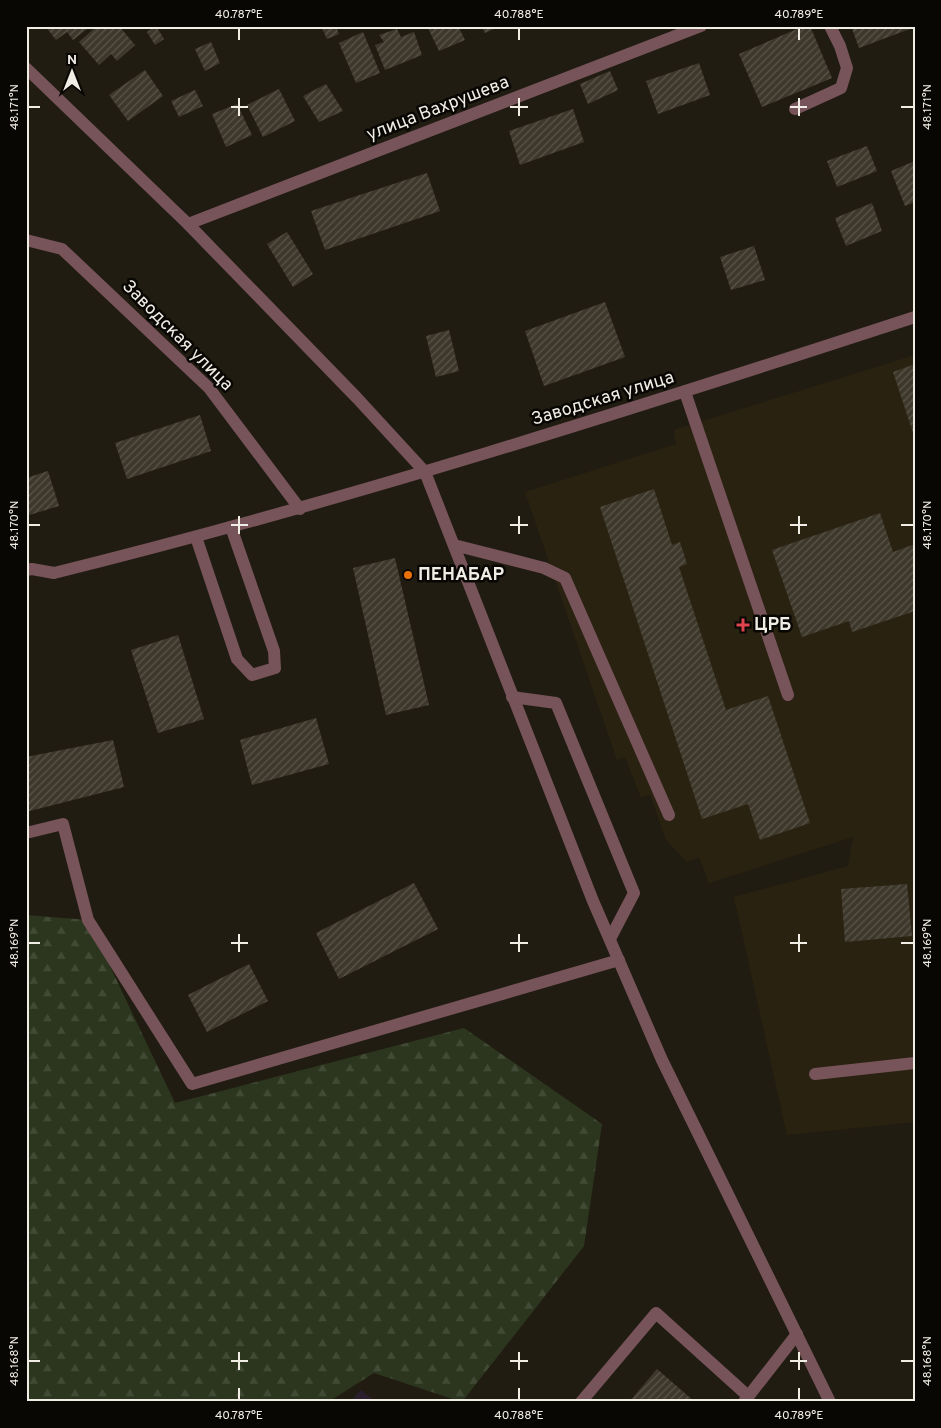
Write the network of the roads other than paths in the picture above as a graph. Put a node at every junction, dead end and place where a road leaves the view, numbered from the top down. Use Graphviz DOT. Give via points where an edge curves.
graph roads {
  1 [pos="701,26"];
  2 [pos="830,26"];
  3 [pos="26,68"];
  4 [pos="795,109"];
  5 [pos="188,224"];
  6 [pos="26,240"];
  7 [pos="915,317"];
  8 [pos="685,392"];
  9 [pos="425,472"];
  10 [pos="300,509"];
  11 [pos="231,527"];
  12 [pos="196,537"];
  13 [pos="454,544"];
  14 [pos="26,570"];
  15 [pos="788,695"];
  16 [pos="512,697"];
  17 [pos="669,815"];
  18 [pos="26,833"];
  19 [pos="610,939"];
  20 [pos="619,960"];
  21 [pos="915,1063"];
  22 [pos="814,1074"];
  23 [pos="797,1334"];
  24 [pos="746,1399"];
  25 [pos="581,1402"];
  26 [pos="830,1402"];
  1 -- 5 [label="street, улица Вахрушева"];
  2 -- 4 [label="street" via="847,68 841,88"];
  3 -- 5 [label="street"];
  5 -- 9 [label="street"];
  6 -- 10 [label="street, Заводская улица" via="62,249 209,388"];
  7 -- 8 [label="street, Заводская улица"];
  8 -- 9 [label="street, Заводская улица"];
  8 -- 15 [label="street"];
  9 -- 10 [label="street, Заводская улица"];
  9 -- 13 [label="street"];
  10 -- 11 [label="street, Заводская улица"];
  11 -- 12 [label="street, Заводская улица"];
  11 -- 12 [label="street" via="274,651 275,668 252,675 237,659"];
  12 -- 14 [label="street, Заводская улица" via="54,573"];
  13 -- 16 [label="street"];
  13 -- 17 [label="street" via="544,568 564,578"];
  16 -- 19 [label="street"];
  16 -- 19 [label="street" via="556,703 634,893"];
  18 -- 20 [label="street" via="63,824 88,920 192,1084"];
  19 -- 20 [label="street"];
  20 -- 23 [label="street" via="662,1060"];
  21 -- 22 [label="street"];
  23 -- 24 [label="street"];
  23 -- 26 [label="street"];
  24 -- 25 [label="street" via="656,1313"];
}
